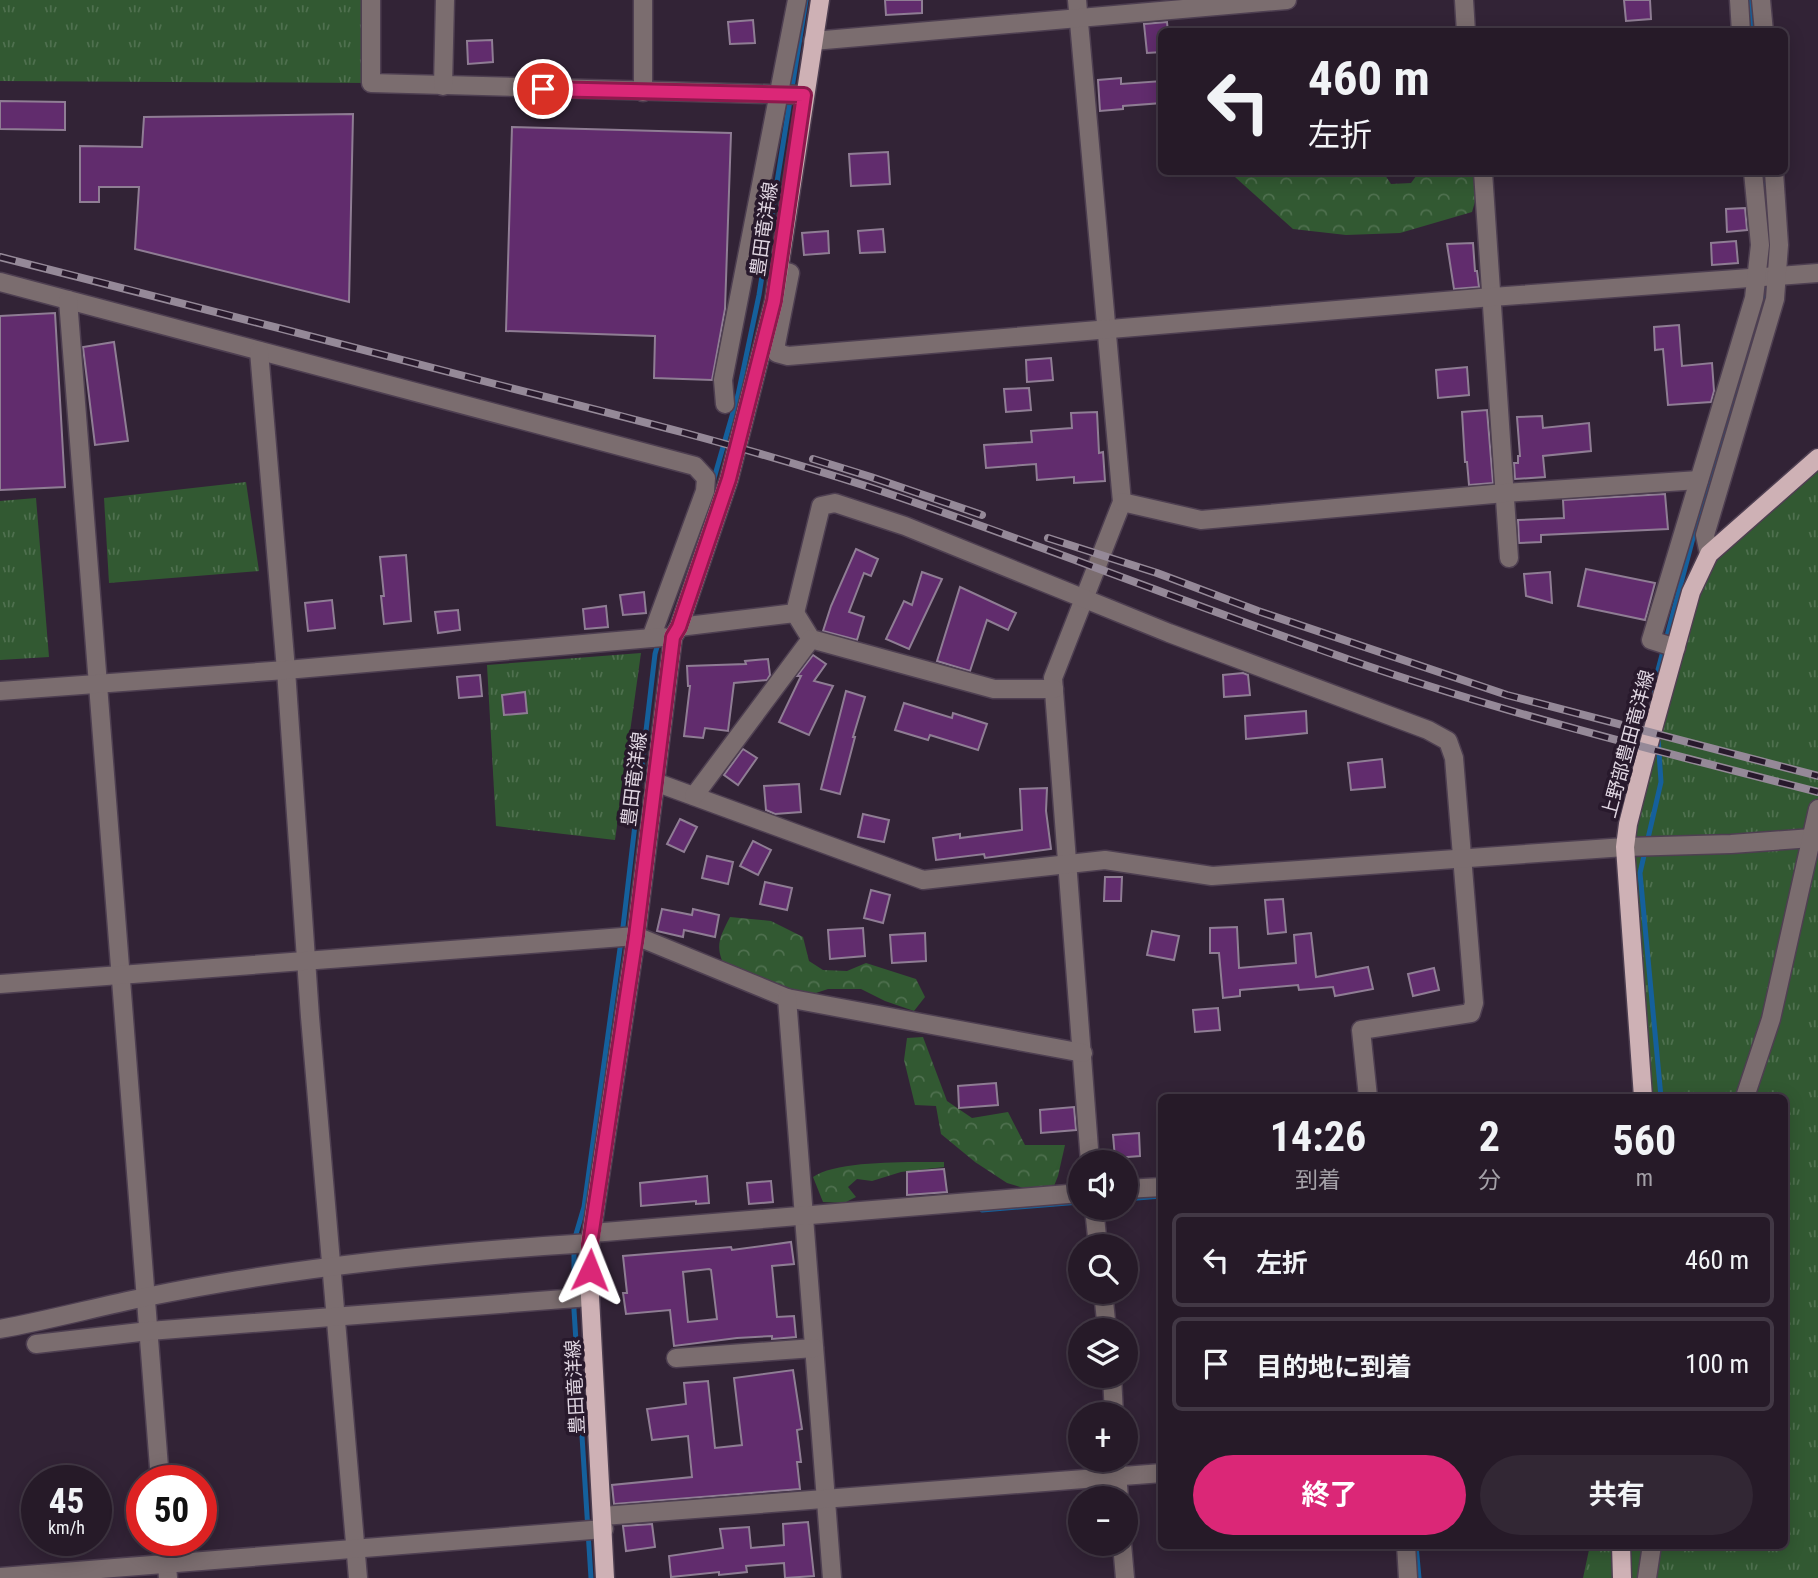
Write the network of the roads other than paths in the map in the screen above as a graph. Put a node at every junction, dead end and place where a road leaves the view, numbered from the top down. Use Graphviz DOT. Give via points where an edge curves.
graph roads {
  1 [pos="371,0"];
  2 [pos="445,0"];
  3 [pos="643,0"];
  4 [pos="797,0"];
  5 [pos="820,0"];
  6 [pos="1287,0"];
  7 [pos="1464,0"];
  8 [pos="1739,0"];
  9 [pos="1761,0"];
  10 [pos="1078,9"];
  11 [pos="1466,28"];
  12 [pos="1741,28"];
  13 [pos="1764,28"];
  14 [pos="813,41"];
  15 [pos="443,86"];
  16 [pos="643,92"];
  17 [pos="780,94"];
  18 [pos="804,95"];
  19 [pos="1483,175"];
  20 [pos="1754,175"];
  21 [pos="1774,175"];
  22 [pos="779,270"];
  23 [pos="1818,273"];
  24 [pos="1778,275"];
  25 [pos="1757,277"];
  26 [pos="0,282"];
  27 [pos="1492,297"];
  28 [pos="68,300"];
  29 [pos="1107,329"];
  30 [pos="259,351"];
  31 [pos="724,404"];
  32 [pos="1818,458"];
  33 [pos="1699,480"];
  34 [pos="1505,493"];
  35 [pos="1122,502"];
  36 [pos="1709,554"];
  37 [pos="1509,558"];
  38 [pos="1085,597"];
  39 [pos="795,613"];
  40 [pos="676,632"];
  41 [pos="651,638"];
  42 [pos="811,639"];
  43 [pos="1676,648"];
  44 [pos="286,670"];
  45 [pos="99,684"];
  46 [pos="1054,689"];
  47 [pos="0,691"];
  48 [pos="655,782"];
  49 [pos="694,796"];
  50 [pos="1818,809"];
  51 [pos="1812,838"];
  52 [pos="1625,847"];
  53 [pos="1462,858"];
  54 [pos="1068,865"];
  55 [pos="636,936"];
  56 [pos="307,961"];
  57 [pos="120,975"];
  58 [pos="0,984"];
  59 [pos="787,998"];
  60 [pos="1083,1054"];
  61 [pos="1368,1094"];
  62 [pos="1643,1094"];
  63 [pos="1746,1094"];
  64 [pos="1089,1150"];
  65 [pos="1158,1186"];
  66 [pos="1138,1188"];
  67 [pos="1068,1194"];
  68 [pos="803,1216"];
  69 [pos="591,1238"];
  70 [pos="333,1266"];
  71 [pos="146,1297"];
  72 [pos="590,1297"];
  73 [pos="337,1316"];
  74 [pos="0,1329"];
  75 [pos="149,1331"];
  76 [pos="36,1344"];
  77 [pos="814,1348"];
  78 [pos="676,1358"];
  79 [pos="159,1465"];
  80 [pos="1138,1470"];
  81 [pos="1078,1472"];
  82 [pos="1158,1473"];
  83 [pos="825,1498"];
  84 [pos="603,1523"];
  85 [pos="355,1549"];
  86 [pos="1406,1549"];
  87 [pos="1621,1549"];
  88 [pos="1651,1549"];
  89 [pos="1123,1556"];
  90 [pos="167,1571"];
  91 [pos="0,1577"];
  92 [pos="358,1578"];
  93 [pos="605,1578"];
  94 [pos="832,1578"];
  95 [pos="1125,1578"];
  96 [pos="1408,1578"];
  97 [pos="1622,1578"];
  98 [pos="1647,1578"];
  1 -- 15 [label="street" via="372,83"];
  2 -- 15 [label="street"];
  3 -- 16 [label="street"];
  4 -- 17 [label="street"];
  5 -- 14 [label="main road, 豊田竜洋線"];
  6 -- 10 [label="street"];
  7 -- 11 [label="street"];
  8 -- 12 [label="street"];
  9 -- 13 [label="street"];
  10 -- 14 [label="street"];
  10 -- 29 [label="street"];
  14 -- 18 [label="main road, 豊田竜洋線"];
  15 -- 16 [label="street"];
  16 -- 17 [label="street"];
  17 -- 18 [label="street"];
  17 -- 31 [label="street" via="723,380"];
  18 -- 22 [label="main road, 豊田竜洋線"];
  19 -- 27 [label="street"];
  20 -- 25 [label="street" via="1760,245"];
  21 -- 24 [label="street"];
  22 -- 29 [label="street" via="790,274 776,344 777,353 788,356"];
  22 -- 40 [label="main road, 豊田竜洋線" via="729,479"];
  23 -- 24 [label="street"];
  24 -- 25 [label="street"];
  24 -- 36 [label="street" via="1775,299 1704,535"];
  25 -- 27 [label="street"];
  25 -- 33 [label="street"];
  26 -- 28 [label="street"];
  27 -- 29 [label="street"];
  27 -- 34 [label="street"];
  28 -- 30 [label="street"];
  28 -- 45 [label="street"];
  29 -- 35 [label="street"];
  30 -- 41 [label="street" via="695,466 706,478 705,491"];
  30 -- 44 [label="street"];
  32 -- 36 [label="main road, 上野部豊田竜洋線"];
  33 -- 34 [label="street"];
  33 -- 43 [label="street" via="1651,640"];
  34 -- 35 [label="street" via="1201,520"];
  34 -- 37 [label="street"];
  35 -- 38 [label="street"];
  36 -- 43 [label="main road, 上野部豊田竜洋線" via="1691,592"];
  38 -- 39 [label="street" via="835,503 821,506"];
  38 -- 46 [label="street" via="1053,678"];
  38 -- 53 [label="street" via="1448,741 1454,758"];
  39 -- 40 [label="street"];
  39 -- 42 [label="street"];
  40 -- 41 [label="street"];
  40 -- 48 [label="main road, 豊田竜洋線"];
  41 -- 44 [label="street"];
  42 -- 46 [label="street" via="994,689"];
  42 -- 49 [label="street"];
  43 -- 52 [label="main road, 上野部豊田竜洋線"];
  44 -- 45 [label="street"];
  44 -- 56 [label="street"];
  45 -- 47 [label="street"];
  45 -- 57 [label="street"];
  46 -- 54 [label="street"];
  48 -- 49 [label="street"];
  48 -- 55 [label="main road, 豊田竜洋線"];
  49 -- 54 [label="street" via="923,880"];
  50 -- 51 [label="street"];
  51 -- 52 [label="street"];
  51 -- 63 [label="street" via="1771,1019"];
  52 -- 53 [label="street"];
  52 -- 62 [label="main road, 上野部豊田竜洋線"];
  53 -- 54 [label="street" via="1212,876 1105,860"];
  53 -- 61 [label="street" via="1474,1003 1471,1013 1361,1030"];
  54 -- 60 [label="street"];
  55 -- 56 [label="street"];
  55 -- 59 [label="street"];
  55 -- 69 [label="main road, 豊田竜洋線"];
  56 -- 57 [label="street"];
  56 -- 70 [label="street"];
  57 -- 58 [label="street"];
  57 -- 71 [label="street"];
  59 -- 60 [label="street"];
  59 -- 68 [label="street"];
  60 -- 64 [label="street"];
  65 -- 66 [label="street"];
  67 -- 68 [label="street"];
  68 -- 69 [label="street"];
  68 -- 77 [label="street"];
  69 -- 70 [label="street"];
  69 -- 72 [label="main road, 豊田竜洋線"];
  70 -- 71 [label="street"];
  70 -- 73 [label="street"];
  71 -- 74 [label="street"];
  71 -- 75 [label="street"];
  72 -- 73 [label="street"];
  72 -- 84 [label="main road, 豊田竜洋線"];
  73 -- 75 [label="street"];
  73 -- 85 [label="street"];
  75 -- 76 [label="street"];
  75 -- 79 [label="street"];
  77 -- 78 [label="street"];
  77 -- 83 [label="street"];
  80 -- 82 [label="street"];
  81 -- 83 [label="street"];
  83 -- 84 [label="street"];
  83 -- 94 [label="street"];
  84 -- 85 [label="street"];
  84 -- 93 [label="main road, 豊田竜洋線"];
  85 -- 90 [label="street"];
  85 -- 92 [label="street"];
  86 -- 96 [label="street"];
  87 -- 97 [label="main road"];
  88 -- 98 [label="street"];
  89 -- 95 [label="street"];
  90 -- 91 [label="street"];
}
